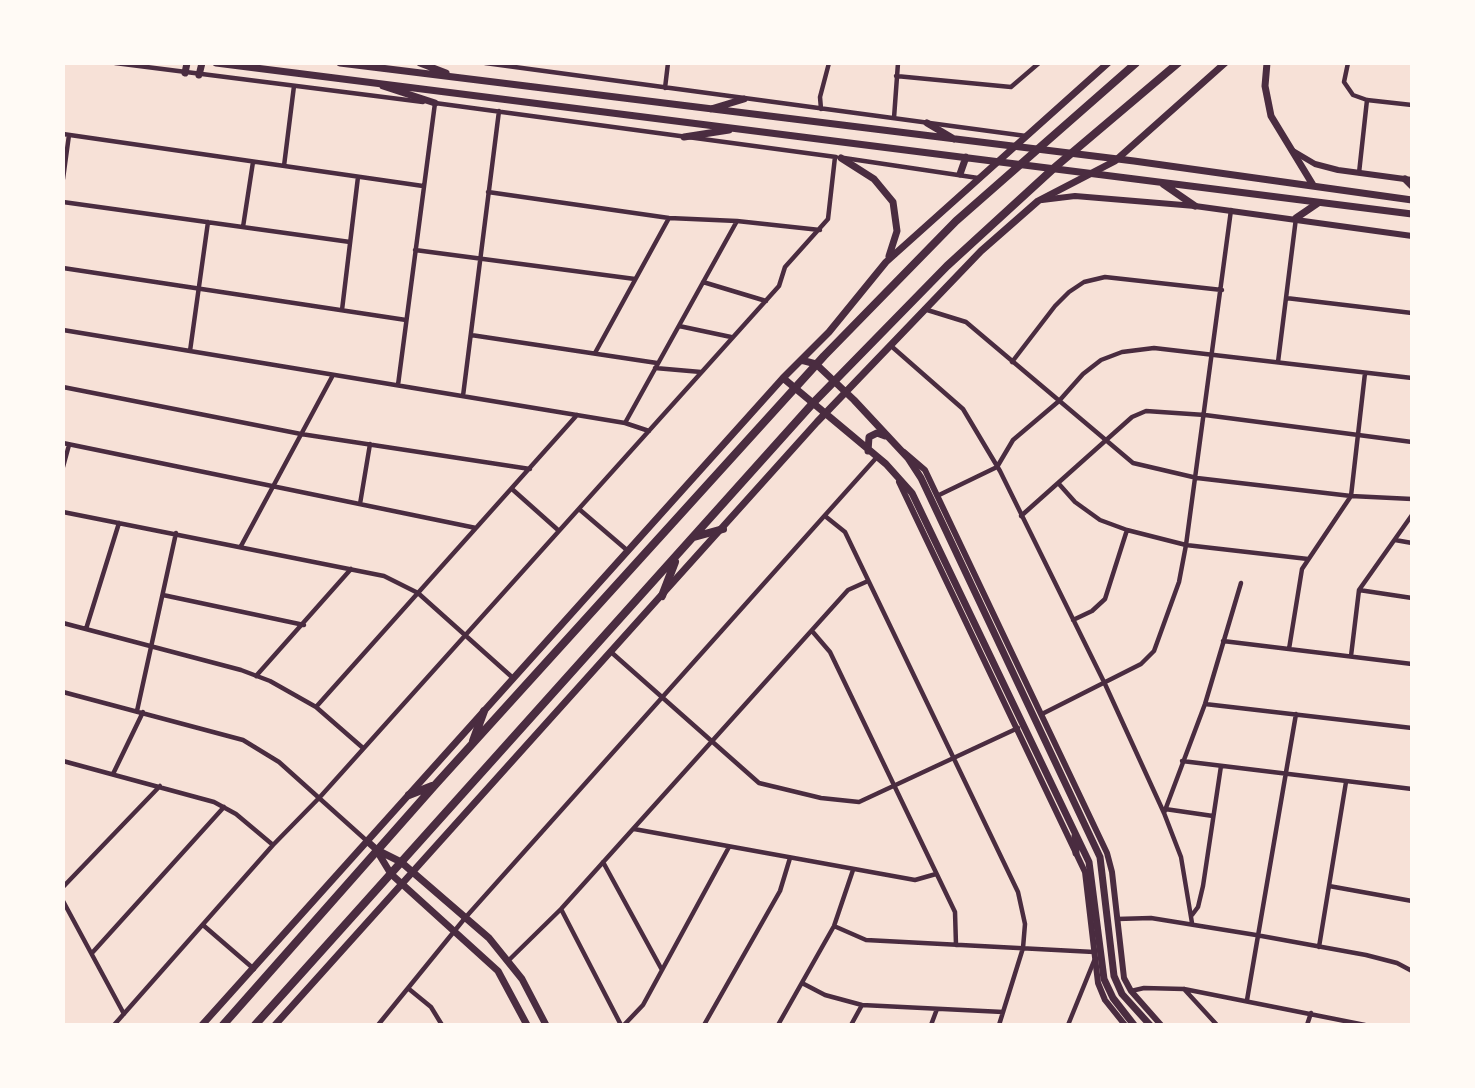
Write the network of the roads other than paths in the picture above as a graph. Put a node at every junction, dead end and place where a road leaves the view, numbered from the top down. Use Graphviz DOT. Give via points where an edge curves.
graph roads {
  1 [pos="115,63"];
  2 [pos="187,63"];
  3 [pos="202,63"];
  4 [pos="216,63"];
  5 [pos="340,63"];
  6 [pos="420,63"];
  7 [pos="485,63"];
  8 [pos="668,63"];
  9 [pos="829,63"];
  10 [pos="898,63"];
  11 [pos="1039,63"];
  12 [pos="1108,63"];
  13 [pos="1136,63"];
  14 [pos="1178,63"];
  15 [pos="1225,63"];
  16 [pos="1266,63"];
  17 [pos="1348,63"];
  18 [pos="509,64"];
  19 [pos="185,73"];
  20 [pos="199,75"];
  21 [pos="897,76"];
  22 [pos="456,77"];
  23 [pos="369,81"];
  24 [pos="294,86"];
  25 [pos="665,88"];
  26 [pos="558,91"];
  27 [pos="744,99"];
  28 [pos="1367,100"];
  29 [pos="435,103"];
  30 [pos="556,104"];
  31 [pos="1412,105"];
  32 [pos="709,109"];
  33 [pos="821,109"];
  34 [pos="499,111"];
  35 [pos="894,118"];
  36 [pos="927,123"];
  37 [pos="736,128"];
  38 [pos="66,135"];
  39 [pos="1027,136"];
  40 [pos="684,137"];
  41 [pos="958,141"];
  42 [pos="1013,148"];
  43 [pos="1291,150"];
  44 [pos="1037,151"];
  45 [pos="1071,155"];
  46 [pos="838,157"];
  47 [pos="966,157"];
  48 [pos="998,161"];
  49 [pos="1115,161"];
  50 [pos="253,162"];
  51 [pos="1021,164"];
  52 [pos="284,166"];
  53 [pos="1054,168"];
  54 [pos="1094,173"];
  55 [pos="1359,173"];
  56 [pos="960,174"];
  57 [pos="358,177"];
  58 [pos="978,178"];
  59 [pos="63,179"];
  60 [pos="1408,179"];
  61 [pos="1160,182"];
  62 [pos="1313,185"];
  63 [pos="423,186"];
  64 [pos="1412,186"];
  65 [pos="488,192"];
  66 [pos="1364,193"];
  67 [pos="1412,200"];
  68 [pos="1038,201"];
  69 [pos="63,202"];
  70 [pos="1318,202"];
  71 [pos="1195,206"];
  72 [pos="1362,206"];
  73 [pos="1231,210"];
  74 [pos="1412,214"];
  75 [pos="669,218"];
  76 [pos="1296,218"];
  77 [pos="737,221"];
  78 [pos="208,222"];
  79 [pos="243,227"];
  80 [pos="821,230"];
  81 [pos="1412,236"];
  82 [pos="350,242"];
  83 [pos="415,250"];
  84 [pos="480,259"];
  85 [pos="886,262"];
  86 [pos="63,268"];
  87 [pos="635,279"];
  88 [pos="703,282"];
  89 [pos="199,288"];
  90 [pos="1222,290"];
  91 [pos="1286,298"];
  92 [pos="765,301"];
  93 [pos="924,309"];
  94 [pos="342,310"];
  95 [pos="1412,313"];
  96 [pos="406,320"];
  97 [pos="678,326"];
  98 [pos="63,330"];
  99 [pos="470,335"];
  100 [pos="732,337"];
  101 [pos="890,344"];
  102 [pos="190,351"];
  103 [pos="595,354"];
  104 [pos="1213,354"];
  105 [pos="801,360"];
  106 [pos="1012,362"];
  107 [pos="1278,362"];
  108 [pos="816,364"];
  109 [pos="656,365"];
  110 [pos="702,372"];
  111 [pos="1365,373"];
  112 [pos="333,374"];
  113 [pos="783,378"];
  114 [pos="1412,379"];
  115 [pos="834,381"];
  116 [pos="398,385"];
  117 [pos="796,385"];
  118 [pos="63,387"];
  119 [pos="845,391"];
  120 [pos="463,396"];
  121 [pos="1059,401"];
  122 [pos="814,402"];
  123 [pos="825,413"];
  124 [pos="578,415"];
  125 [pos="1205,415"];
  126 [pos="625,422"];
  127 [pos="649,431"];
  128 [pos="301,434"];
  129 [pos="886,436"];
  130 [pos="1358,436"];
  131 [pos="1106,442"];
  132 [pos="1412,442"];
  133 [pos="66,444"];
  134 [pos="370,444"];
  135 [pos="901,450"];
  136 [pos="868,451"];
  137 [pos="877,457"];
  138 [pos="63,467"];
  139 [pos="998,467"];
  140 [pos="891,468"];
  141 [pos="530,469"];
  142 [pos="1196,478"];
  143 [pos="1059,484"];
  144 [pos="272,487"];
  145 [pos="512,489"];
  146 [pos="937,496"];
  147 [pos="1351,496"];
  148 [pos="1412,499"];
  149 [pos="360,504"];
  150 [pos="579,509"];
  151 [pos="63,512"];
  152 [pos="1412,515"];
  153 [pos="825,516"];
  154 [pos="1021,516"];
  155 [pos="119,523"];
  156 [pos="476,528"];
  157 [pos="723,528"];
  158 [pos="558,530"];
  159 [pos="1127,530"];
  160 [pos="176,533"];
  161 [pos="694,537"];
  162 [pos="1395,540"];
  163 [pos="1412,543"];
  164 [pos="1186,545"];
  165 [pos="241,546"];
  166 [pos="629,552"];
  167 [pos="677,555"];
  168 [pos="1308,559"];
  169 [pos="351,569"];
  170 [pos="868,581"];
  171 [pos="1241,583"];
  172 [pos="1359,590"];
  173 [pos="418,593"];
  174 [pos="163,595"];
  175 [pos="663,596"];
  176 [pos="1412,598"];
  177 [pos="1073,620"];
  178 [pos="63,623"];
  179 [pos="304,625"];
  180 [pos="86,629"];
  181 [pos="812,631"];
  182 [pos="464,634"];
  183 [pos="1223,641"];
  184 [pos="152,646"];
  185 [pos="1289,649"];
  186 [pos="611,652"];
  187 [pos="1351,656"];
  188 [pos="1412,664"];
  189 [pos="256,676"];
  190 [pos="514,678"];
  191 [pos="1105,684"];
  192 [pos="63,692"];
  193 [pos="663,700"];
  194 [pos="1205,704"];
  195 [pos="316,708"];
  196 [pos="484,711"];
  197 [pos="140,712"];
  198 [pos="1042,714"];
  199 [pos="1296,714"];
  200 [pos="1018,728"];
  201 [pos="1412,728"];
  202 [pos="712,742"];
  203 [pos="471,747"];
  204 [pos="363,748"];
  205 [pos="954,757"];
  206 [pos="63,761"];
  207 [pos="1182,761"];
  208 [pos="1221,766"];
  209 [pos="113,774"];
  210 [pos="1285,774"];
  211 [pos="1346,782"];
  212 [pos="896,784"];
  213 [pos="435,785"];
  214 [pos="160,786"];
  215 [pos="1412,789"];
  216 [pos="409,795"];
  217 [pos="320,797"];
  218 [pos="224,807"];
  219 [pos="1164,811"];
  220 [pos="1213,817"];
  221 [pos="633,829"];
  222 [pos="1075,832"];
  223 [pos="368,841"];
  224 [pos="273,845"];
  225 [pos="729,847"];
  226 [pos="377,850"];
  227 [pos="1076,853"];
  228 [pos="790,858"];
  229 [pos="401,862"];
  230 [pos="603,862"];
  231 [pos="852,870"];
  232 [pos="413,873"];
  233 [pos="391,874"];
  234 [pos="936,874"];
  235 [pos="403,884"];
  236 [pos="1105,885"];
  237 [pos="1329,886"];
  238 [pos="63,887"];
  239 [pos="430,887"];
  240 [pos="1115,897"];
  241 [pos="420,900"];
  242 [pos="63,901"];
  243 [pos="1412,901"];
  244 [pos="561,909"];
  245 [pos="1192,915"];
  246 [pos="465,918"];
  247 [pos="1117,919"];
  248 [pos="1192,923"];
  249 [pos="203,925"];
  250 [pos="834,926"];
  251 [pos="455,932"];
  252 [pos="1256,935"];
  253 [pos="957,945"];
  254 [pos="1319,947"];
  255 [pos="1023,948"];
  256 [pos="1094,952"];
  257 [pos="92,953"];
  258 [pos="509,960"];
  259 [pos="1094,961"];
  260 [pos="254,969"];
  261 [pos="662,970"];
  262 [pos="1412,971"];
  263 [pos="802,984"];
  264 [pos="409,989"];
  265 [pos="1184,989"];
  266 [pos="1131,991"];
  267 [pos="1247,1000"];
  268 [pos="862,1005"];
  269 [pos="937,1009"];
  270 [pos="1003,1012"];
  271 [pos="1311,1013"];
  272 [pos="124,1014"];
  273 [pos="264,1015"];
  274 [pos="1131,1024"];
  275 [pos="114,1025"];
  276 [pos="202,1025"];
  277 [pos="223,1025"];
  278 [pos="255,1025"];
  279 [pos="262,1025"];
  280 [pos="275,1025"];
  281 [pos="378,1025"];
  282 [pos="442,1025"];
  283 [pos="527,1025"];
  284 [pos="546,1025"];
  285 [pos="622,1025"];
  286 [pos="704,1025"];
  287 [pos="778,1025"];
  288 [pos="851,1025"];
  289 [pos="931,1025"];
  290 [pos="999,1025"];
  291 [pos="1068,1025"];
  292 [pos="1150,1025"];
  293 [pos="1161,1025"];
  294 [pos="1217,1025"];
  295 [pos="1307,1025"];
  296 [pos="1365,1025"];
  1 -- 19 [label="street"];
  2 -- 19 [label="main road"];
  3 -- 20 [label="main road"];
  4 -- 23 [label="main road"];
  5 -- 22 [label="main road"];
  6 -- 22 [label="main road"];
  7 -- 18 [label="street"];
  8 -- 25 [label="street"];
  9 -- 33 [label="street"];
  10 -- 21 [label="street"];
  11 -- 21 [label="street" via="1011,87"];
  12 -- 39 [label="main road"];
  13 -- 44 [label="highway"];
  14 -- 45 [label="highway"];
  15 -- 49 [label="main road"];
  16 -- 43 [label="main road" via="1266,101"];
  17 -- 28 [label="street" via="1346,89"];
  18 -- 25 [label="street"];
  19 -- 20 [label="street"];
  20 -- 24 [label="street"];
  21 -- 35 [label="street"];
  22 -- 26 [label="main road"];
  23 -- 29 [label="main road"];
  23 -- 30 [label="main road"];
  24 -- 29 [label="street"];
  24 -- 52 [label="street"];
  25 -- 27 [label="street"];
  26 -- 30 [label="main road"];
  26 -- 32 [label="main road"];
  27 -- 32 [label="main road"];
  27 -- 33 [label="street"];
  28 -- 31 [label="street"];
  28 -- 55 [label="street"];
  29 -- 34 [label="street"];
  29 -- 63 [label="street"];
  30 -- 37 [label="main road"];
  32 -- 41 [label="main road"];
  33 -- 35 [label="street"];
  34 -- 40 [label="street"];
  34 -- 65 [label="street"];
  35 -- 36 [label="street"];
  36 -- 39 [label="street"];
  36 -- 41 [label="main road"];
  37 -- 40 [label="main road"];
  37 -- 47 [label="main road"];
  38 -- 50 [label="street"];
  38 -- 59 [label="street"];
  39 -- 42 [label="main road"];
  40 -- 46 [label="street"];
  41 -- 42 [label="main road"];
  42 -- 44 [label="main road"];
  42 -- 48 [label="main road"];
  43 -- 55 [label="street" via="1315,164"];
  43 -- 62 [label="main road"];
  44 -- 45 [label="main road"];
  44 -- 51 [label="highway"];
  45 -- 49 [label="main road"];
  45 -- 53 [label="highway"];
  46 -- 56 [label="street"];
  46 -- 80 [label="street" via="830,214"];
  46 -- 85 [label="main road" via="874,179 893,202 897,231"];
  47 -- 48 [label="main road"];
  47 -- 56 [label="main road"];
  48 -- 51 [label="main road"];
  48 -- 58 [label="main road"];
  49 -- 54 [label="main road"];
  49 -- 62 [label="main road"];
  50 -- 52 [label="street"];
  50 -- 79 [label="street"];
  51 -- 53 [label="main road"];
  51 -- 108 [label="highway" via="956,221"];
  52 -- 57 [label="street"];
  53 -- 54 [label="main road"];
  53 -- 115 [label="highway" via="947,266"];
  54 -- 61 [label="main road"];
  54 -- 68 [label="main road"];
  55 -- 60 [label="street"];
  56 -- 58 [label="street"];
  57 -- 63 [label="street"];
  57 -- 82 [label="street"];
  58 -- 85 [label="main road"];
  60 -- 64 [label="main road"];
  61 -- 70 [label="main road"];
  61 -- 71 [label="main road"];
  62 -- 66 [label="main road"];
  63 -- 83 [label="street"];
  65 -- 75 [label="street"];
  65 -- 84 [label="street"];
  66 -- 67 [label="main road"];
  66 -- 72 [label="main road" via="1367,202"];
  68 -- 71 [label="street" via="1075,197"];
  68 -- 93 [label="main road"];
  69 -- 78 [label="street"];
  70 -- 72 [label="main road"];
  70 -- 76 [label="main road"];
  71 -- 73 [label="street"];
  72 -- 74 [label="main road"];
  73 -- 76 [label="street"];
  73 -- 90 [label="street"];
  75 -- 77 [label="street"];
  75 -- 87 [label="street"];
  76 -- 81 [label="street"];
  76 -- 91 [label="street"];
  77 -- 80 [label="street"];
  77 -- 88 [label="street"];
  78 -- 79 [label="street"];
  78 -- 89 [label="street"];
  79 -- 82 [label="street"];
  80 -- 92 [label="street" via="785,267 779,286"];
  82 -- 94 [label="street"];
  83 -- 84 [label="street"];
  83 -- 96 [label="street"];
  84 -- 87 [label="street"];
  84 -- 99 [label="street"];
  85 -- 105 [label="main road"];
  86 -- 89 [label="street"];
  87 -- 103 [label="street"];
  88 -- 92 [label="street"];
  88 -- 97 [label="street"];
  89 -- 94 [label="street"];
  89 -- 102 [label="street"];
  90 -- 104 [label="street"];
  90 -- 106 [label="street" via="1105,277 1084,282 1055,306"];
  91 -- 95 [label="street"];
  91 -- 107 [label="street"];
  92 -- 100 [label="street"];
  93 -- 101 [label="main road"];
  93 -- 106 [label="street" via="967,322"];
  94 -- 96 [label="street"];
  96 -- 116 [label="street"];
  97 -- 100 [label="street"];
  97 -- 109 [label="street"];
  98 -- 102 [label="street"];
  99 -- 103 [label="street"];
  99 -- 120 [label="street"];
  100 -- 110 [label="street"];
  101 -- 119 [label="main road"];
  101 -- 139 [label="street" via="962,409"];
  102 -- 112 [label="street"];
  103 -- 109 [label="street"];
  104 -- 107 [label="street"];
  104 -- 121 [label="street" via="1154,348 1122,352 1101,360"];
  104 -- 125 [label="street"];
  105 -- 108 [label="main road"];
  105 -- 113 [label="main road"];
  106 -- 121 [label="street"];
  107 -- 111 [label="street"];
  108 -- 115 [label="main road"];
  108 -- 117 [label="highway"];
  109 -- 110 [label="street"];
  109 -- 126 [label="street"];
  110 -- 127 [label="street"];
  111 -- 114 [label="street"];
  111 -- 130 [label="street"];
  112 -- 116 [label="street"];
  112 -- 128 [label="street"];
  113 -- 117 [label="main road"];
  113 -- 166 [label="main road"];
  115 -- 119 [label="main road"];
  115 -- 122 [label="highway"];
  116 -- 120 [label="street"];
  117 -- 122 [label="main road"];
  117 -- 203 [label="highway"];
  118 -- 128 [label="street"];
  119 -- 123 [label="main road"];
  119 -- 129 [label="main road"];
  120 -- 124 [label="street"];
  121 -- 131 [label="street"];
  121 -- 139 [label="street" via="1013,439"];
  122 -- 123 [label="main road"];
  122 -- 161 [label="highway"];
  123 -- 136 [label="main road"];
  123 -- 157 [label="main road"];
  124 -- 126 [label="street"];
  124 -- 141 [label="street"];
  125 -- 130 [label="street"];
  125 -- 131 [label="street" via="1146,411 1132,417"];
  125 -- 142 [label="street"];
  126 -- 127 [label="street"];
  127 -- 150 [label="street"];
  128 -- 134 [label="street"];
  128 -- 144 [label="street"];
  129 -- 135 [label="main road"];
  129 -- 136 [label="main road" via="877,433 869,437"];
  130 -- 132 [label="street"];
  130 -- 147 [label="street"];
  131 -- 142 [label="street" via="1133,463"];
  131 -- 143 [label="street"];
  133 -- 138 [label="street"];
  133 -- 144 [label="street"];
  134 -- 141 [label="street"];
  134 -- 149 [label="street"];
  135 -- 146 [label="street" via="919,463"];
  135 -- 236 [label="main road" via="921,478 1100,857"];
  136 -- 137 [label="main road"];
  137 -- 140 [label="main road"];
  137 -- 153 [label="street"];
  139 -- 146 [label="street"];
  139 -- 154 [label="street"];
  140 -- 200 [label="street"];
  140 -- 222 [label="main road" via="912,493"];
  141 -- 145 [label="street"];
  142 -- 147 [label="street"];
  142 -- 164 [label="street"];
  143 -- 154 [label="street"];
  143 -- 159 [label="street" via="1100,520"];
  144 -- 149 [label="street"];
  144 -- 165 [label="street"];
  145 -- 156 [label="street"];
  145 -- 158 [label="street"];
  146 -- 198 [label="street"];
  147 -- 148 [label="street"];
  147 -- 168 [label="street"];
  149 -- 156 [label="street"];
  150 -- 158 [label="street"];
  150 -- 166 [label="street"];
  151 -- 155 [label="street"];
  152 -- 162 [label="street"];
  153 -- 170 [label="street" via="845,532"];
  153 -- 193 [label="street"];
  154 -- 177 [label="street"];
  155 -- 160 [label="street"];
  155 -- 180 [label="street"];
  156 -- 173 [label="street"];
  157 -- 161 [label="highway"];
  157 -- 175 [label="main road"];
  158 -- 182 [label="street"];
  159 -- 164 [label="street"];
  159 -- 177 [label="street" via="1105,599"];
  160 -- 165 [label="street"];
  160 -- 174 [label="street"];
  161 -- 167 [label="highway"];
  162 -- 163 [label="street"];
  162 -- 172 [label="street"];
  164 -- 168 [label="street"];
  164 -- 191 [label="street" via="1179,582 1154,651 1141,664"];
  165 -- 169 [label="street"];
  166 -- 190 [label="main road"];
  167 -- 175 [label="highway"];
  167 -- 229 [label="highway"];
  168 -- 185 [label="street" via="1302,569"];
  169 -- 173 [label="street" via="384,576"];
  169 -- 179 [label="street"];
  170 -- 181 [label="street" via="848,590"];
  170 -- 205 [label="street"];
  171 -- 183 [label="street"];
  172 -- 176 [label="street"];
  172 -- 187 [label="street"];
  173 -- 182 [label="street"];
  173 -- 195 [label="street"];
  174 -- 179 [label="street"];
  174 -- 184 [label="street"];
  175 -- 186 [label="main road"];
  177 -- 191 [label="street"];
  178 -- 180 [label="street"];
  179 -- 189 [label="street"];
  180 -- 184 [label="street"];
  181 -- 202 [label="street"];
  181 -- 212 [label="street" via="830,652"];
  182 -- 190 [label="street"];
  182 -- 204 [label="street"];
  183 -- 185 [label="street"];
  183 -- 194 [label="street"];
  184 -- 189 [label="street"];
  184 -- 197 [label="street"];
  185 -- 187 [label="street"];
  186 -- 193 [label="street"];
  186 -- 232 [label="main road"];
  187 -- 188 [label="street"];
  189 -- 195 [label="street"];
  190 -- 196 [label="main road"];
  191 -- 198 [label="street"];
  191 -- 219 [label="street"];
  192 -- 197 [label="street"];
  193 -- 202 [label="street"];
  193 -- 246 [label="street"];
  194 -- 199 [label="street"];
  194 -- 207 [label="street"];
  195 -- 204 [label="street"];
  196 -- 203 [label="highway"];
  196 -- 216 [label="main road"];
  197 -- 209 [label="street"];
  197 -- 217 [label="street" via="243,740 279,762"];
  198 -- 240 [label="street" via="1107,853"];
  199 -- 201 [label="street"];
  199 -- 210 [label="street"];
  200 -- 205 [label="street"];
  200 -- 227 [label="street"];
  202 -- 212 [label="street" via="759,783 787,791 859,802"];
  202 -- 221 [label="street"];
  203 -- 213 [label="highway"];
  204 -- 217 [label="street"];
  205 -- 212 [label="street"];
  205 -- 255 [label="street" via="1018,892 1025,924"];
  206 -- 209 [label="street"];
  207 -- 208 [label="street"];
  207 -- 219 [label="street"];
  208 -- 210 [label="street"];
  208 -- 220 [label="street"];
  209 -- 214 [label="street"];
  210 -- 211 [label="street"];
  210 -- 252 [label="street"];
  211 -- 215 [label="street"];
  211 -- 237 [label="street"];
  212 -- 234 [label="street"];
  213 -- 216 [label="highway"];
  213 -- 226 [label="highway"];
  214 -- 218 [label="street"];
  214 -- 238 [label="street"];
  216 -- 223 [label="main road"];
  217 -- 223 [label="street"];
  217 -- 224 [label="street"];
  218 -- 224 [label="street"];
  218 -- 257 [label="street"];
  219 -- 220 [label="street"];
  219 -- 245 [label="street" via="1181,857"];
  220 -- 245 [label="street" via="1199,904"];
  221 -- 225 [label="street"];
  221 -- 230 [label="street"];
  222 -- 227 [label="main road"];
  222 -- 274 [label="main road" via="1094,878 1105,983"];
  223 -- 226 [label="main road"];
  223 -- 260 [label="main road"];
  224 -- 249 [label="street"];
  225 -- 228 [label="street"];
  225 -- 261 [label="street"];
  226 -- 229 [label="main road"];
  226 -- 233 [label="main road"];
  226 -- 277 [label="highway"];
  227 -- 256 [label="street" via="1086,877"];
  228 -- 231 [label="street"];
  228 -- 286 [label="street" via="780,891"];
  229 -- 232 [label="main road"];
  229 -- 233 [label="highway"];
  230 -- 244 [label="street"];
  230 -- 261 [label="street"];
  231 -- 234 [label="street" via="915,880"];
  231 -- 250 [label="street"];
  232 -- 235 [label="main road"];
  232 -- 239 [label="main road"];
  233 -- 235 [label="main road"];
  233 -- 273 [label="highway"];
  234 -- 253 [label="street" via="955,912"];
  235 -- 241 [label="main road"];
  235 -- 280 [label="main road"];
  236 -- 240 [label="main road"];
  236 -- 292 [label="main road" via="1115,981"];
  237 -- 243 [label="street"];
  237 -- 254 [label="street"];
  239 -- 241 [label="main road" via="430,896"];
  239 -- 246 [label="main road"];
  240 -- 247 [label="street"];
  241 -- 251 [label="main road"];
  242 -- 257 [label="street"];
  244 -- 258 [label="street"];
  244 -- 285 [label="street"];
  245 -- 248 [label="street"];
  246 -- 251 [label="street"];
  246 -- 258 [label="main road"];
  247 -- 248 [label="street"];
  247 -- 266 [label="street" via="1122,972"];
  248 -- 252 [label="street"];
  249 -- 260 [label="street"];
  249 -- 272 [label="street"];
  250 -- 253 [label="street" via="866,940"];
  250 -- 263 [label="street"];
  251 -- 264 [label="street"];
  251 -- 283 [label="main road" via="498,971"];
  252 -- 254 [label="street"];
  252 -- 267 [label="street"];
  253 -- 255 [label="street"];
  254 -- 262 [label="street" via="1397,963"];
  255 -- 256 [label="street"];
  255 -- 270 [label="street"];
  256 -- 259 [label="street"];
  257 -- 272 [label="street"];
  258 -- 284 [label="main road"];
  259 -- 274 [label="street" via="1102,995"];
  259 -- 291 [label="street"];
  260 -- 276 [label="main road"];
  261 -- 285 [label="street" via="643,1005"];
  263 -- 268 [label="street"];
  263 -- 287 [label="street"];
  264 -- 281 [label="street"];
  264 -- 282 [label="street" via="432,1007"];
  265 -- 266 [label="street"];
  265 -- 267 [label="street"];
  265 -- 294 [label="street"];
  266 -- 293 [label="street"];
  267 -- 271 [label="street"];
  268 -- 269 [label="street"];
  268 -- 288 [label="street"];
  269 -- 270 [label="street"];
  269 -- 289 [label="street"];
  270 -- 290 [label="street"];
  271 -- 295 [label="street"];
  271 -- 296 [label="street"];
  272 -- 275 [label="street"];
  273 -- 278 [label="highway"];
  273 -- 279 [label="highway"];
}
